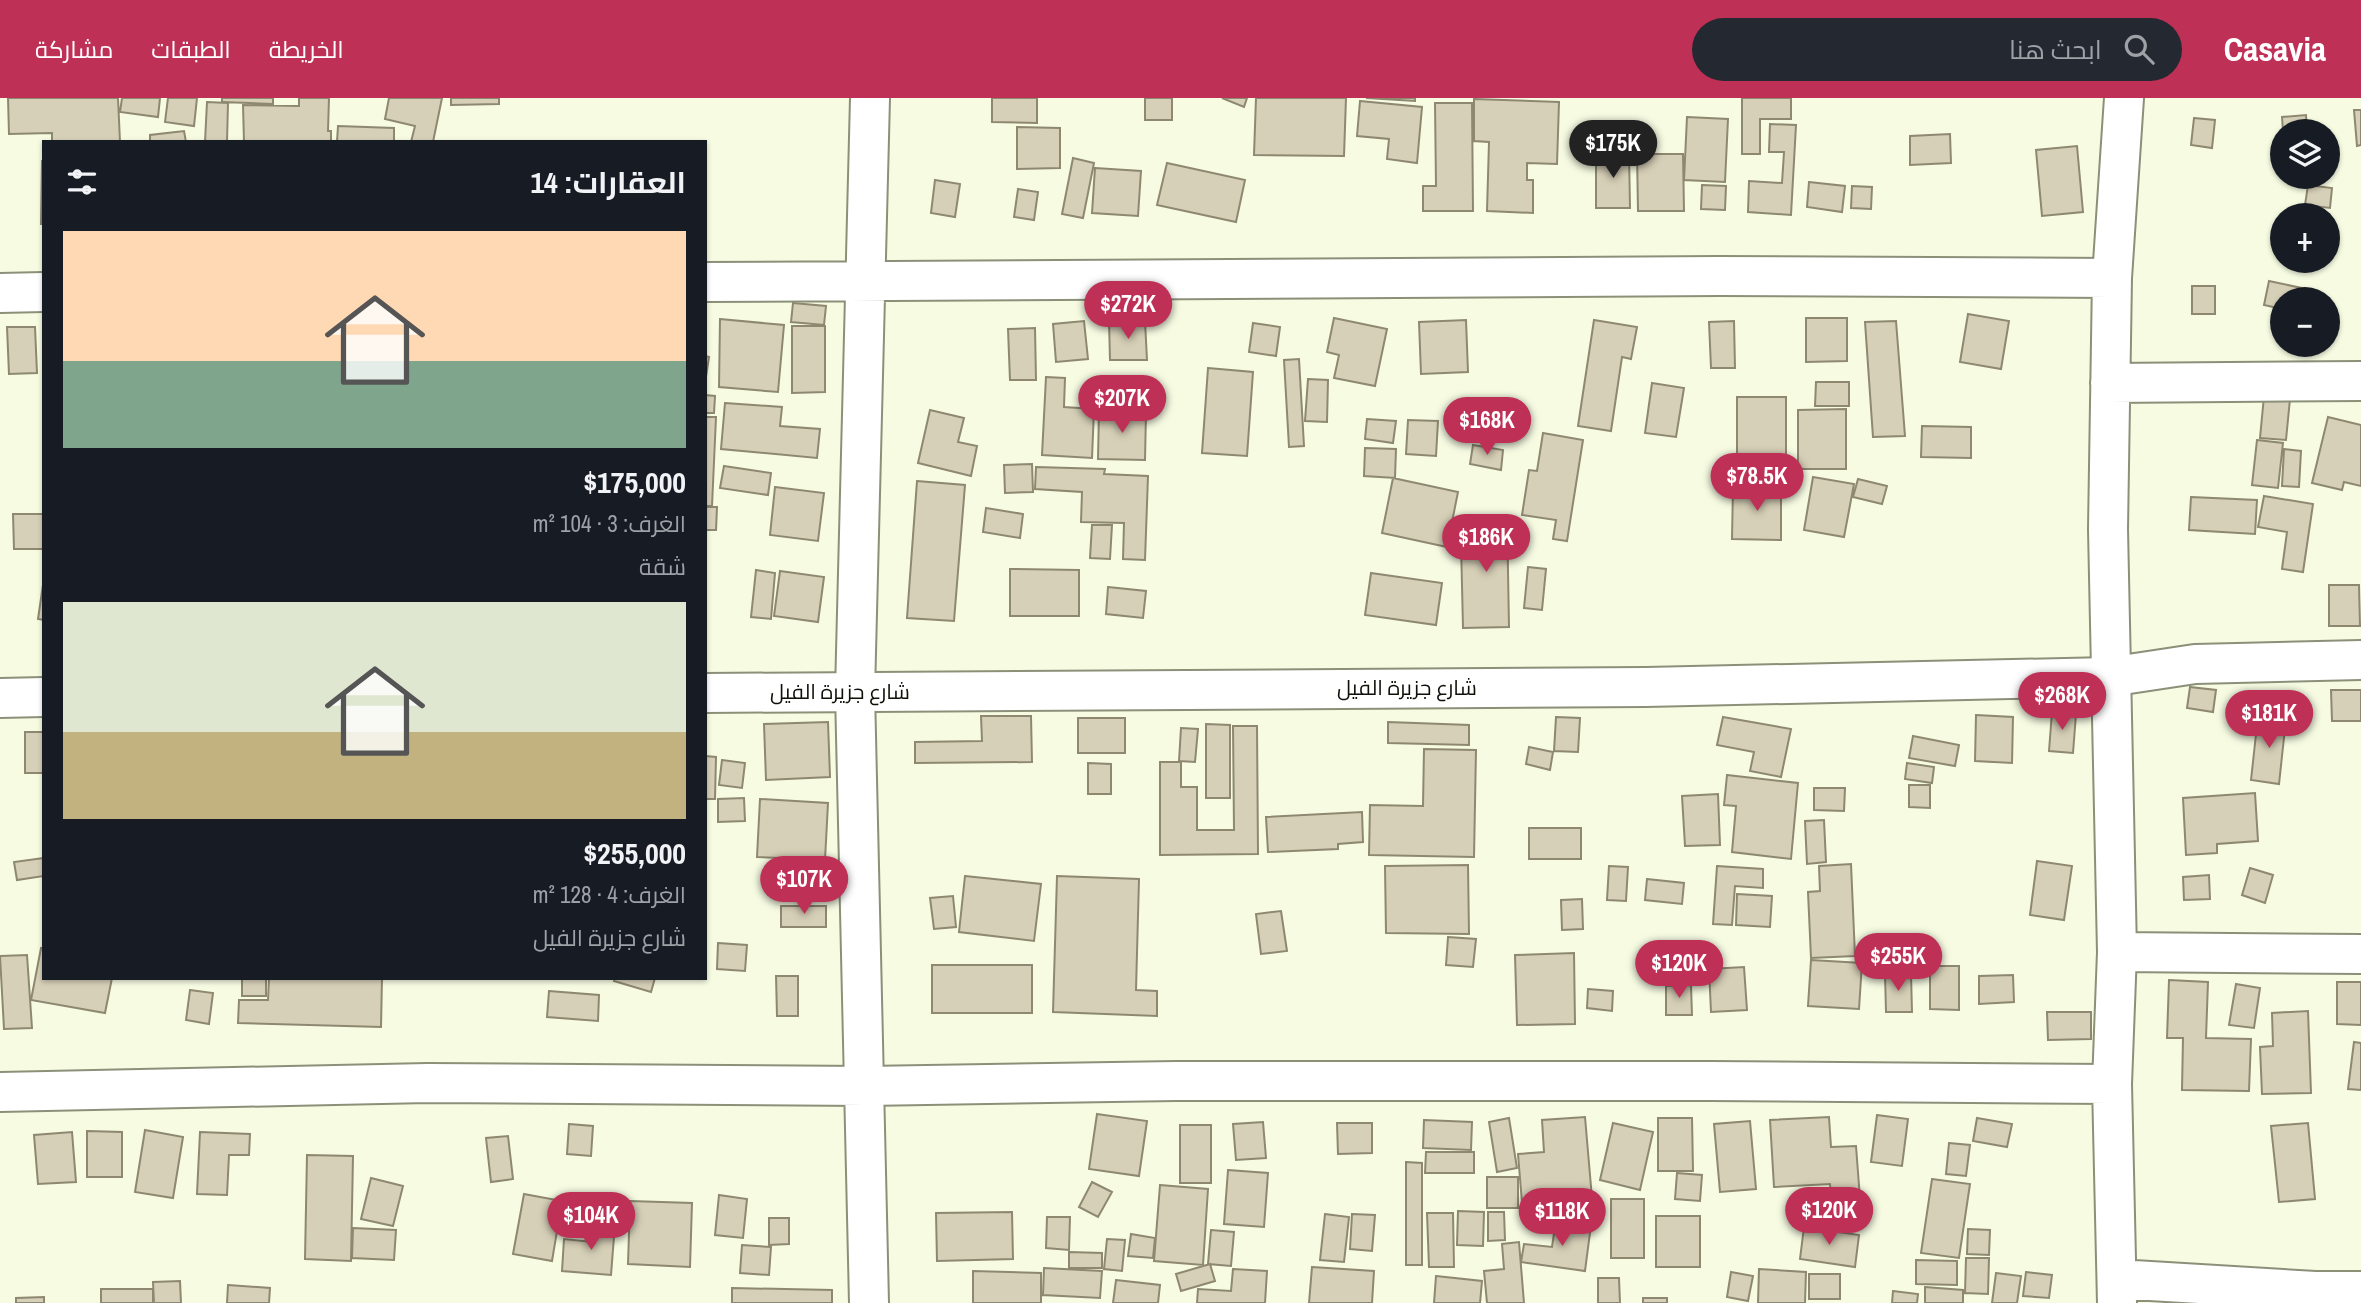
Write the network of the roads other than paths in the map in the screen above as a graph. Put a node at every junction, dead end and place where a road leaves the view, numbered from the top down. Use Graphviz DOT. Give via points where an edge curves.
graph roads {
  1 [pos="870,98"];
  2 [pos="2124,98"];
  3 [pos="2112,278"];
  4 [pos="867,280"];
  5 [pos="707,282"];
  6 [pos="42,292"];
  7 [pos="0,293"];
  8 [pos="2361,381"];
  9 [pos="2110,383"];
  10 [pos="2361,660"];
  11 [pos="2109,677"];
  12 [pos="856,692"];
  13 [pos="707,693"];
  14 [pos="42,697"];
  15 [pos="0,698"];
  16 [pos="2117,952"];
  17 [pos="2361,954"];
  18 [pos="2112,1084"];
  19 [pos="866,1086"];
  20 [pos="0,1091"];
  21 [pos="2117,1291"];
  22 [pos="2361,1291"];
  23 [pos="2316,1297"];
  24 [pos="869,1303"];
  1 -- 4 [label="street"];
  2 -- 3 [label="street"];
  3 -- 4 [label="street"];
  3 -- 9 [label="street"];
  4 -- 5 [label="street"];
  4 -- 12 [label="street"];
  6 -- 7 [label="street"];
  8 -- 9 [label="street"];
  9 -- 11 [label="street"];
  10 -- 11 [label="street, شارع جزيرة الفيل" via="2195,664"];
  11 -- 12 [label="street, شارع جزيرة الفيل" via="1618,687"];
  11 -- 16 [label="street"];
  12 -- 13 [label="street, شارع جزيرة الفيل"];
  12 -- 19 [label="street"];
  14 -- 15 [label="street"];
  16 -- 17 [label="street"];
  16 -- 18 [label="street"];
  18 -- 19 [label="street" via="1177,1081"];
  18 -- 21 [label="street"];
  19 -- 20 [label="street" via="428,1083"];
  19 -- 24 [label="street"];
  21 -- 23 [label="street"];
  22 -- 23 [label="street"];
}
